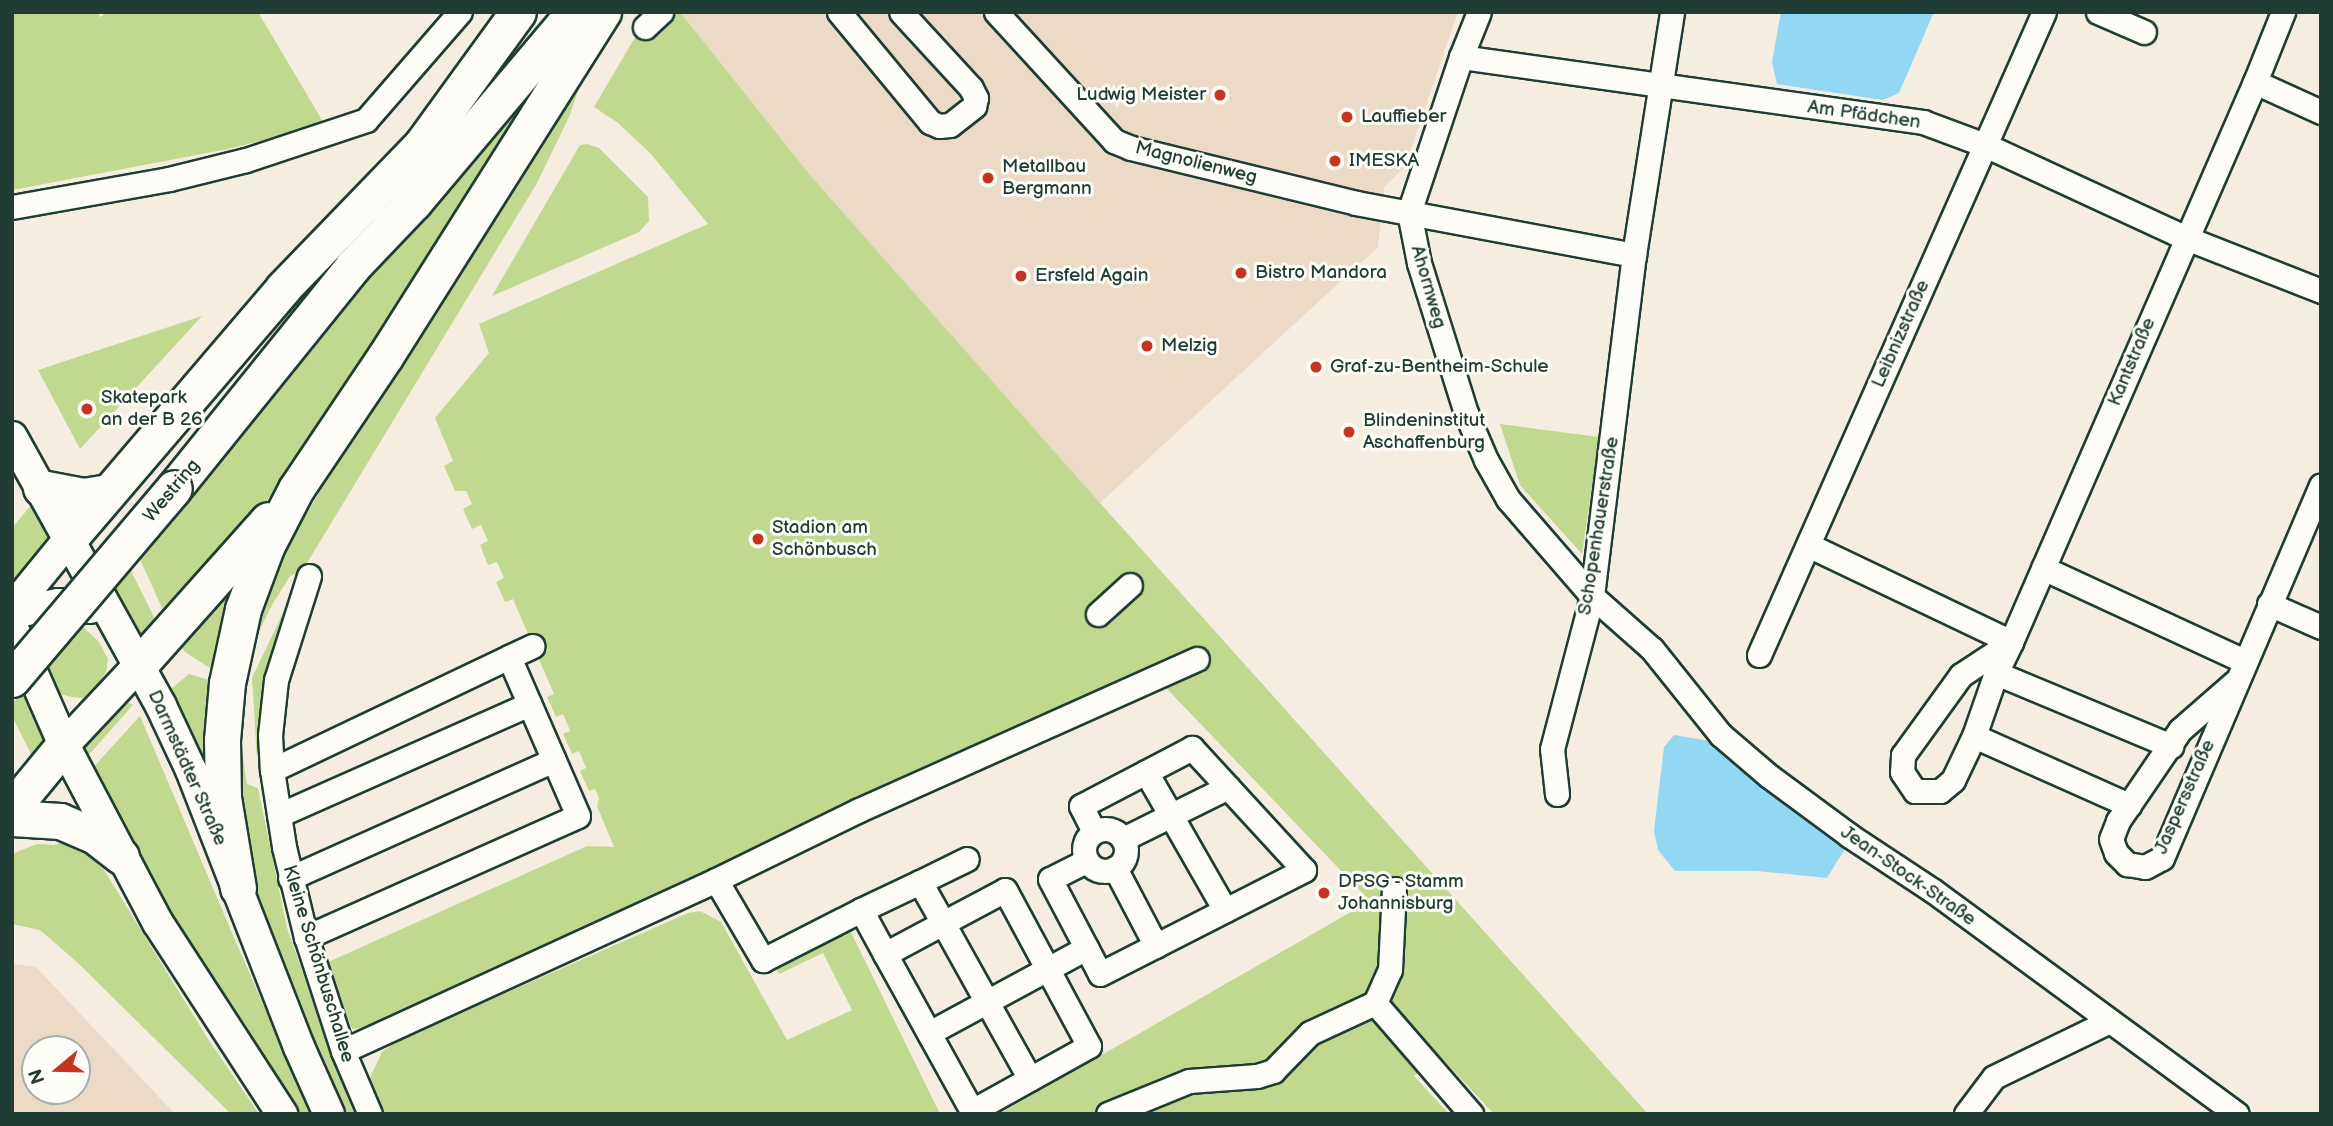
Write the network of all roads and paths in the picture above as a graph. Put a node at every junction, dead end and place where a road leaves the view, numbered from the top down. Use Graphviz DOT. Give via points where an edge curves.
graph roads {
  1 [pos="460,12"];
  2 [pos="518,12"];
  3 [pos="574,12"];
  4 [pos="603,12"];
  5 [pos="839,12"];
  6 [pos="996,12"];
  7 [pos="1479,12"];
  8 [pos="1672,12"];
  9 [pos="2044,12"];
  10 [pos="2098,12"];
  11 [pos="2283,12"];
  12 [pos="906,14"];
  13 [pos="2144,32"];
  14 [pos="1461,57"];
  15 [pos="2255,82"];
  16 [pos="1660,86"];
  17 [pos="2321,112"];
  18 [pos="422,144"];
  19 [pos="1985,145"];
  20 [pos="12,207"];
  21 [pos="1409,212"];
  22 [pos="2186,238"];
  23 [pos="1634,255"];
  24 [pos="353,266"];
  25 [pos="2321,291"];
  26 [pos="12,438"];
  27 [pos="2321,485"];
  28 [pos="41,488"];
  29 [pos="296,489"];
  30 [pos="107,492"];
  31 [pos="69,538"];
  32 [pos="1808,545"];
  33 [pos="2043,568"];
  34 [pos="309,576"];
  35 [pos="1130,585"];
  36 [pos="1598,602"];
  37 [pos="2269,604"];
  38 [pos="12,611"];
  39 [pos="109,613"];
  40 [pos="1098,614"];
  41 [pos="12,626"];
  42 [pos="2321,626"];
  43 [pos="2011,642"];
  44 [pos="533,646"];
  45 [pos="1759,656"];
  46 [pos="509,657"];
  47 [pos="1197,659"];
  48 [pos="2245,661"];
  49 [pos="139,665"];
  50 [pos="1996,673"];
  51 [pos="12,679"];
  52 [pos="2235,682"];
  53 [pos="529,704"];
  54 [pos="1974,736"];
  55 [pos="64,745"];
  56 [pos="2171,746"];
  57 [pos="554,760"];
  58 [pos="272,770"];
  59 [pos="1146,772"];
  60 [pos="1228,787"];
  61 [pos="1557,794"];
  62 [pos="2129,805"];
  63 [pos="12,808"];
  64 [pos="279,815"];
  65 [pos="1171,816"];
  66 [pos="12,818"];
  67 [pos="1094,831"];
  68 [pos="1123,839"];
  69 [pos="121,856"];
  70 [pos="967,859"];
  71 [pos="1086,861"];
  72 [pos="1115,869"];
  73 [pos="290,878"];
  74 [pos="716,880"];
  75 [pos="920,882"];
  76 [pos="238,888"];
  77 [pos="1394,889"];
  78 [pos="861,910"];
  79 [pos="1225,910"];
  80 [pos="943,923"];
  81 [pos="306,937"];
  82 [pos="1156,946"];
  83 [pos="1086,948"];
  84 [pos="885,954"];
  85 [pos="1048,969"];
  86 [pos="987,1002"];
  87 [pos="1375,1003"];
  88 [pos="2108,1022"];
  89 [pos="929,1033"];
  90 [pos="343,1051"];
  91 [pos="1030,1079"];
  92 [pos="282,1114"];
  93 [pos="329,1114"];
  94 [pos="370,1114"];
  95 [pos="1108,1114"];
  96 [pos="1471,1114"];
  97 [pos="1966,1114"];
  98 [pos="2237,1114"];
  1 -- 20 [label="street" via="366,120 182,176"];
  2 -- 18 [label="highway, Westring"];
  3 -- 24 [label="highway, Westring" via="414,202"];
  4 -- 29 [label="highway"];
  5 -- 12 [label="street" via="930,122 950,125 974,106 976,98"];
  6 -- 21 [label="street, Magnolienweg" via="1114,141 1343,200"];
  7 -- 14 [label="street"];
  8 -- 16 [label="street, Schopenhauerstraße"];
  9 -- 19 [label="street, Leibnizstraße"];
  10 -- 13 [label="street"];
  11 -- 15 [label="street, Kantstraße"];
  14 -- 16 [label="street, Am Pfädchen"];
  14 -- 21 [label="street"];
  15 -- 17 [label="street"];
  15 -- 22 [label="street, Kantstraße"];
  16 -- 19 [label="street, Am Pfädchen" via="1923,122"];
  16 -- 23 [label="street, Schopenhauerstraße"];
  18 -- 24 [label="highway, Westring"];
  18 -- 30 [label="highway" via="283,288"];
  19 -- 22 [label="street, Am Pfädchen"];
  19 -- 32 [label="street, Leibnizstraße"];
  21 -- 23 [label="street"];
  21 -- 36 [label="street, Ahornweg" via="1423,275 1466,413 1486,460 1508,499"];
  22 -- 25 [label="street, Am Pfädchen"];
  22 -- 33 [label="street, Kantstraße"];
  23 -- 36 [label="street, Schopenhauerstraße"];
  24 -- 51 [label="highway, Westring, bridge"];
  26 -- 28 [label="main road, Darmstädter Straße"];
  27 -- 37 [label="street, Jaspersstraße"];
  28 -- 30 [label="highway" via="83,496"];
  28 -- 31 [label="main road, Darmstädter Straße"];
  29 -- 49 [label="highway"];
  29 -- 76 [label="highway" via="266,547 243,609 227,683 223,797"];
  30 -- 31 [label="highway"];
  31 -- 38 [label="main road"];
  31 -- 39 [label="main road, Darmstädter Straße"];
  32 -- 43 [label="street"];
  32 -- 45 [label="street, Leibnizstraße"];
  33 -- 43 [label="street, Kantstraße"];
  33 -- 48 [label="street"];
  34 -- 58 [label="street, Kleine Schönbuschallee" via="276,680 270,734"];
  35 -- 40 [label="street"];
  36 -- 61 [label="street, Schopenhauerstraße" via="1552,749"];
  36 -- 88 [label="street, Jean-Stock-Straße" via="1652,649 1721,735 1769,776"];
  37 -- 42 [label="street"];
  37 -- 48 [label="street, Jaspersstraße"];
  38 -- 39 [label="main road" via="58,604"];
  39 -- 49 [label="main road, Darmstädter Straße"];
  41 -- 55 [label="main road"];
  43 -- 50 [label="street, Kantstraße"];
  43 -- 54 [label="street, Kantstraße" via="1961,675 1903,755 1907,783 1915,791 1940,791 1953,780"];
  44 -- 46 [label="street"];
  46 -- 53 [label="street"];
  46 -- 58 [label="street"];
  47 -- 74 [label="street" via="859,810"];
  48 -- 52 [label="street, Jaspersstraße"];
  49 -- 55 [label="main road"];
  49 -- 76 [label="main road, Darmstädter Straße" via="191,770"];
  50 -- 54 [label="street, Kantstraße"];
  50 -- 56 [label="street"];
  52 -- 56 [label="street, Jaspersstraße" via="2180,730"];
  52 -- 62 [label="street, Jaspersstraße" via="2162,858 2145,867 2127,864 2111,839"];
  53 -- 57 [label="street"];
  53 -- 64 [label="street"];
  54 -- 62 [label="street"];
  55 -- 63 [label="highway"];
  55 -- 69 [label="main road"];
  56 -- 62 [label="street, Jaspersstraße"];
  57 -- 73 [label="street"];
  57 -- 81 [label="street" via="578,816"];
  58 -- 64 [label="street, Kleine Schönbuschallee"];
  59 -- 60 [label="street" via="1192,748"];
  59 -- 65 [label="street"];
  59 -- 67 [label="street" via="1080,806"];
  60 -- 65 [label="street"];
  60 -- 79 [label="street" via="1304,870"];
  64 -- 73 [label="street, Kleine Schönbuschallee"];
  65 -- 68 [label="street"];
  65 -- 79 [label="street"];
  66 -- 69 [label="highway" via="60,821 95,836"];
  67 -- 68 [label="street" via="1108,828"];
  67 -- 71 [label="street" via="1084,844"];
  68 -- 72 [label="street" via="1126,853"];
  69 -- 92 [label="main road" via="201,993"];
  70 -- 75 [label="street"];
  71 -- 72 [label="street" via="1097,870"];
  71 -- 83 [label="street" via="1050,880"];
  72 -- 82 [label="street"];
  73 -- 81 [label="street, Kleine Schönbuschallee"];
  74 -- 78 [label="street" via="763,960"];
  74 -- 90 [label="street"];
  75 -- 78 [label="street"];
  75 -- 80 [label="street"];
  76 -- 93 [label="main road, Darmstädter Straße"];
  77 -- 87 [label="street" via="1390,970"];
  78 -- 84 [label="street"];
  79 -- 82 [label="street"];
  80 -- 84 [label="street"];
  80 -- 85 [label="street" via="1005,890"];
  80 -- 86 [label="street"];
  81 -- 90 [label="street, Kleine Schönbuschallee"];
  82 -- 83 [label="street" via="1100,974"];
  83 -- 85 [label="street"];
  84 -- 89 [label="street"];
  85 -- 86 [label="street"];
  85 -- 91 [label="street" via="1089,1046"];
  86 -- 89 [label="street"];
  86 -- 91 [label="street"];
  87 -- 95 [label="street" via="1310,1033 1273,1071 1189,1081"];
  87 -- 96 [label="street"];
  88 -- 97 [label="street" via="1994,1077"];
  88 -- 98 [label="street, Jean-Stock-Straße"];
  89 -- 91 [label="street" via="972,1111"];
  90 -- 94 [label="street, Kleine Schönbuschallee"];
}
